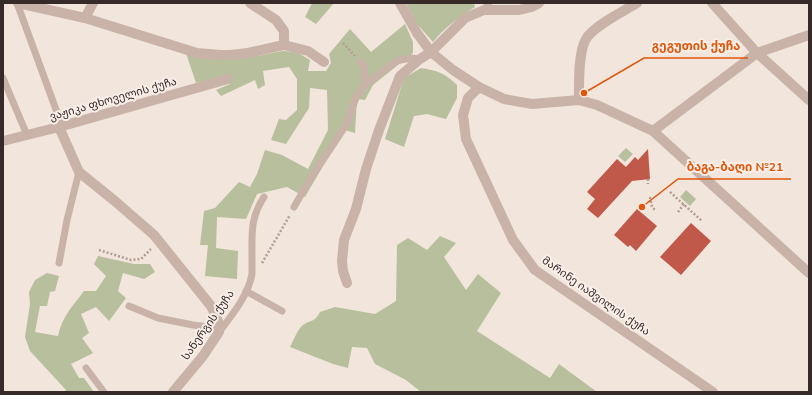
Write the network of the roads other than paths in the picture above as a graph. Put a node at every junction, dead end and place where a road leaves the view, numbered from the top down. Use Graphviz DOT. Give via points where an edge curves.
graph roads {
  1 [pos="18,3"];
  2 [pos="93,3"];
  3 [pos="250,3"];
  4 [pos="400,3"];
  5 [pos="539,3"];
  6 [pos="637,3"];
  7 [pos="712,3"];
  8 [pos="487,6"];
  9 [pos="85,18"];
  10 [pos="809,35"];
  11 [pos="284,45"];
  12 [pos="431,52"];
  13 [pos="757,53"];
  14 [pos="420,59"];
  15 [pos="324,62"];
  16 [pos="360,62"];
  17 [pos="3,78"];
  18 [pos="228,79"];
  19 [pos="365,86"];
  20 [pos="479,87"];
  21 [pos="579,100"];
  22 [pos="809,100"];
  23 [pos="61,127"];
  24 [pos="653,131"];
  25 [pos="27,135"];
  26 [pos="3,141"];
  27 [pos="79,172"];
  28 [pos="264,197"];
  29 [pos="294,207"];
  30 [pos="59,263"];
  31 [pos="809,273"];
  32 [pos="347,283"];
  33 [pos="246,291"];
  34 [pos="129,306"];
  35 [pos="282,311"];
  36 [pos="219,330"];
  37 [pos="86,368"];
  38 [pos="104,392"];
  39 [pos="173,392"];
  40 [pos="713,392"];
  1 -- 9 [label="street"];
  1 -- 23 [label="lane"];
  2 -- 9 [label="street"];
  3 -- 11 [label="street" via="276,20 284,31"];
  4 -- 12 [label="street"];
  5 -- 8 [label="street" via="519,10"];
  6 -- 21 [label="street" via="595,29 586,38 582,50"];
  7 -- 13 [label="street"];
  8 -- 12 [label="street" via="465,18"];
  9 -- 11 [label="street" via="197,53 221,56"];
  10 -- 13 [label="street"];
  11 -- 15 [label="street" via="308,51"];
  12 -- 14 [label="street"];
  12 -- 20 [label="street"];
  13 -- 22 [label="street"];
  13 -- 24 [label="street"];
  14 -- 19 [label="lane" via="396,61"];
  14 -- 32 [label="street" via="400,76 378,130 356,209 344,240 342,261"];
  16 -- 19 [label="lane" via="364,65"];
  17 -- 25 [label="lane"];
  18 -- 23 [label="street, ვაჟიკა ფხოველის ქუჩა"];
  19 -- 29 [label="lane" via="357,95 346,125"];
  20 -- 21 [label="street" via="504,99 532,104"];
  20 -- 40 [label="street, მარინე იაშვილის ქუჩა" via="468,98 463,115 466,139 513,240 535,270"];
  21 -- 24 [label="street" via="597,105"];
  23 -- 25 [label="street, ვაჟიკა ფხოველის ქუჩა"];
  23 -- 27 [label="street"];
  24 -- 31 [label="street"];
  25 -- 26 [label="street, ვაჟიკა ფხოველის ქუჩა"];
  27 -- 30 [label="lane"];
  27 -- 36 [label="street" via="154,235 211,306"];
  28 -- 33 [label="lane, სანერგის ქუჩა" via="252,226 252,273"];
  33 -- 35 [label="lane"];
  33 -- 36 [label="lane, სანერგის ქუჩა"];
  34 -- 36 [label="lane" via="158,318"];
  36 -- 39 [label="street, სანერგის ქუჩა" via="204,356"];
  37 -- 38 [label="lane"];
}
